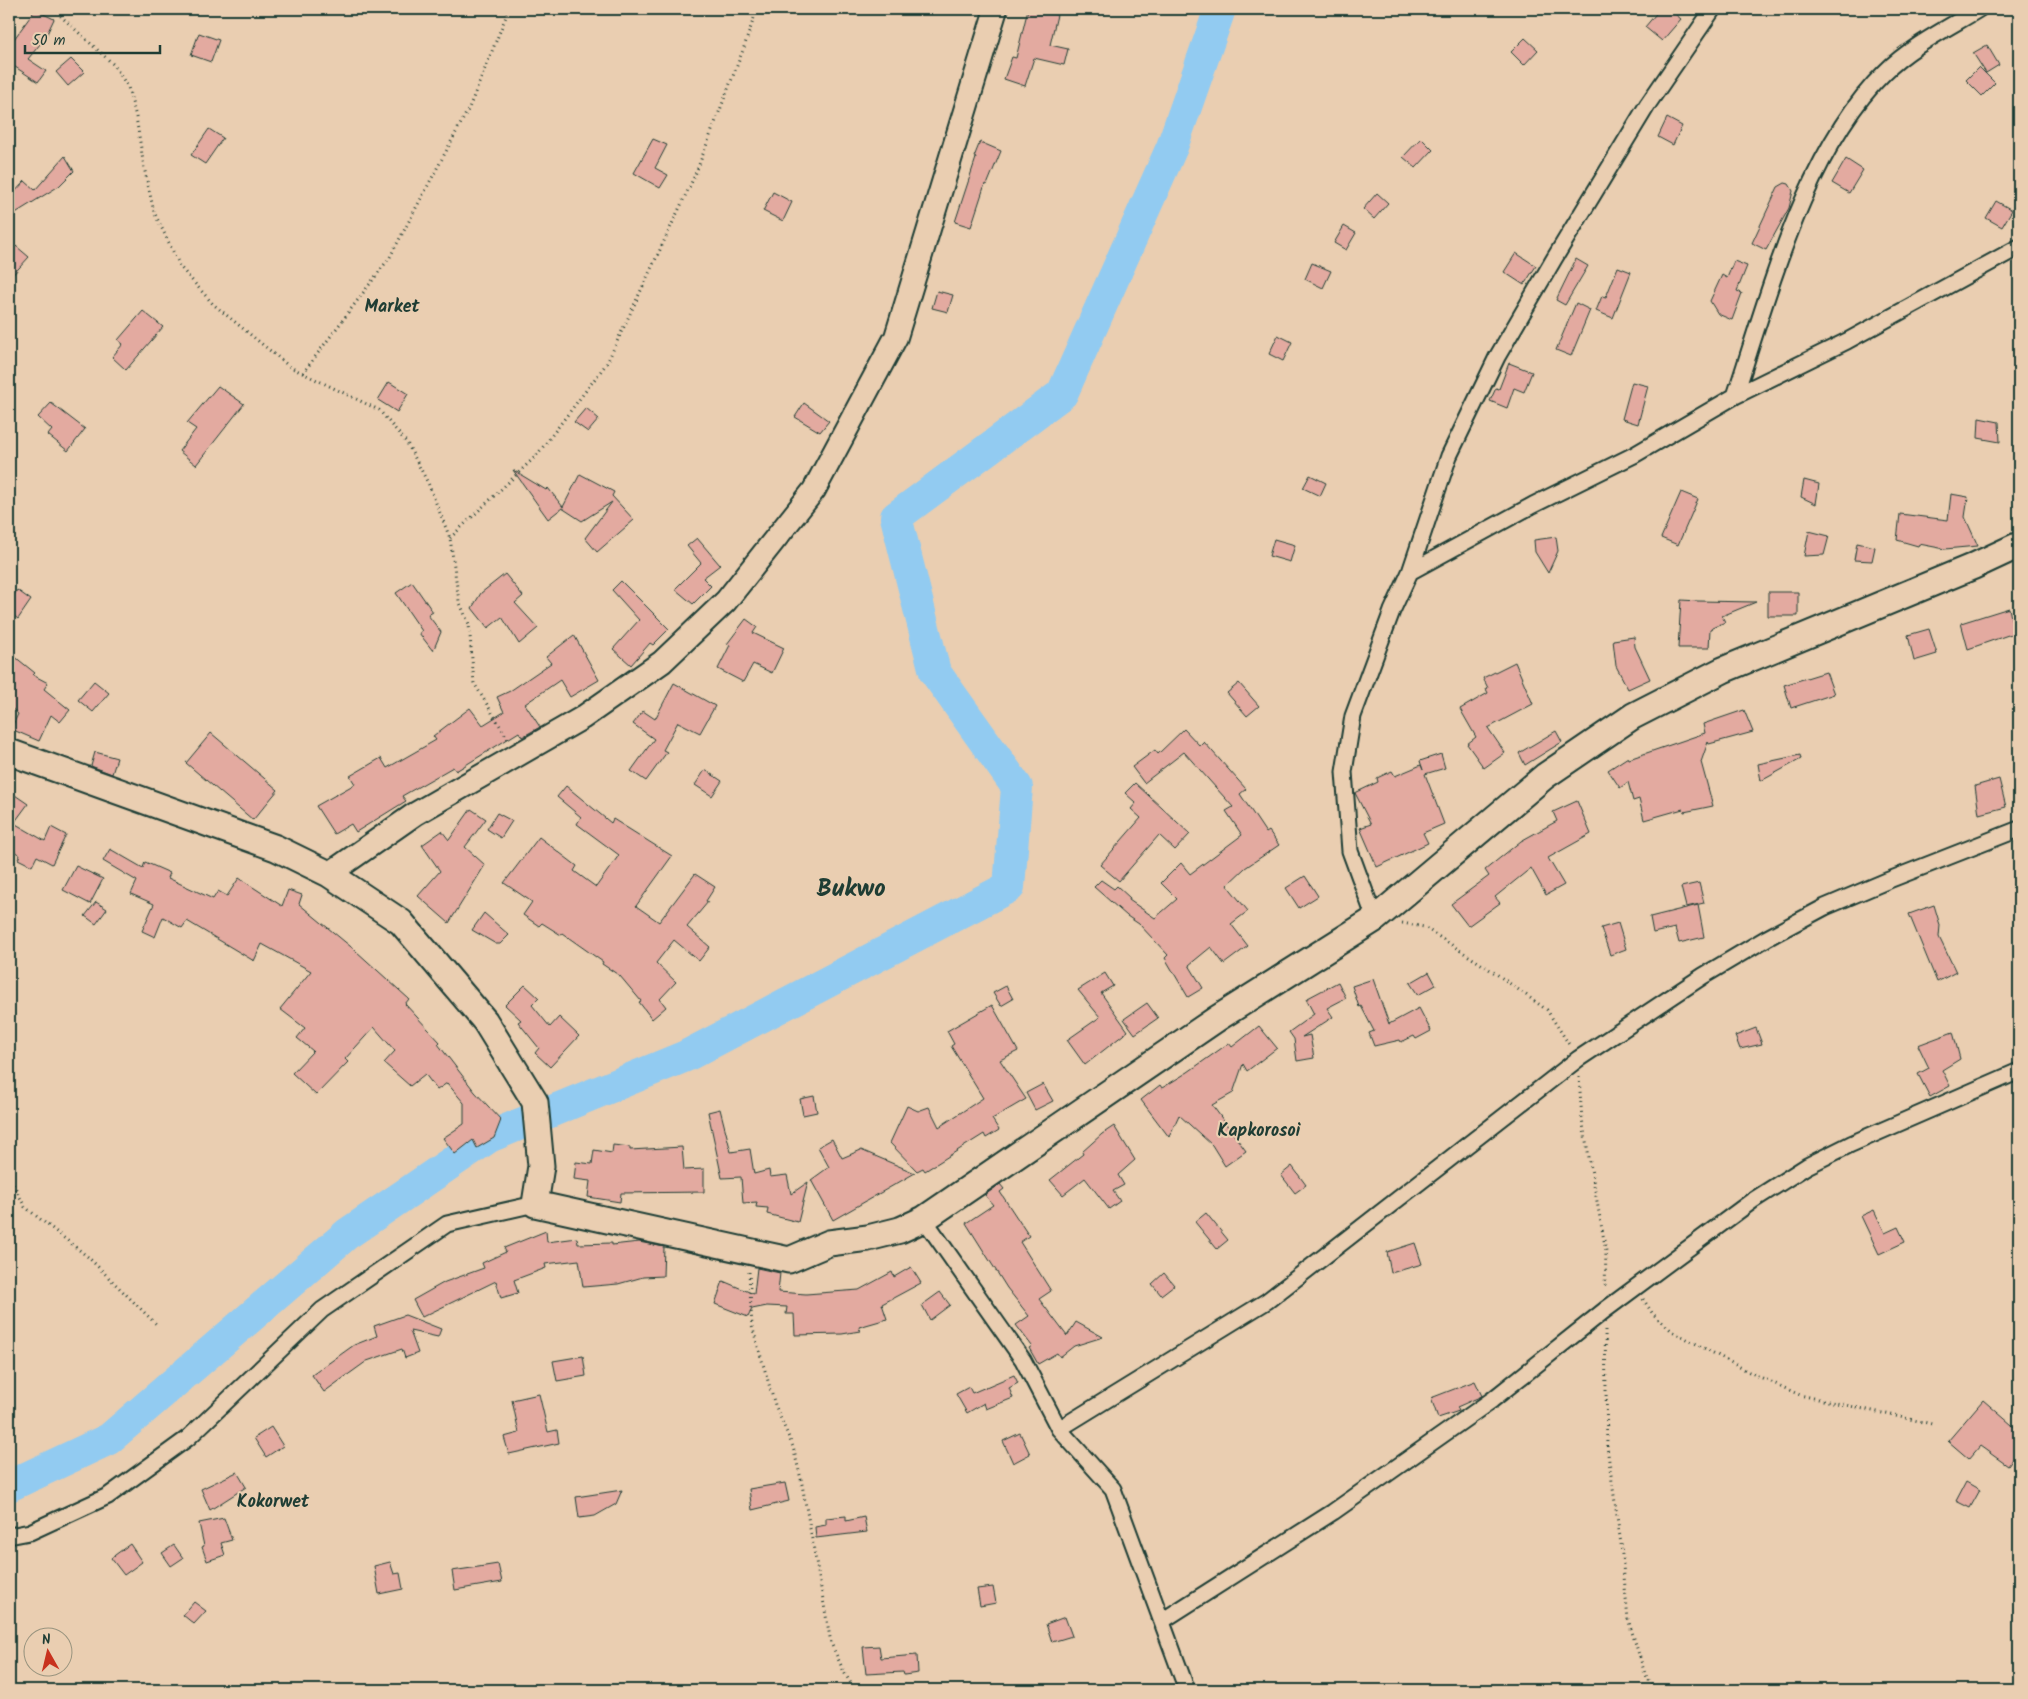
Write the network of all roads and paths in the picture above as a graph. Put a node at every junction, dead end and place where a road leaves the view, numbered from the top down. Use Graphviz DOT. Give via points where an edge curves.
graph roads {
  1 [pos="53,9"];
  2 [pos="509,9"];
  3 [pos="757,9"];
  4 [pos="996,9"];
  5 [pos="1713,9"];
  6 [pos="1980,9"];
  7 [pos="2019,247"];
  8 [pos="303,373"];
  9 [pos="1735,396"];
  10 [pos="450,538"];
  11 [pos="2019,545"];
  12 [pos="1410,572"];
  13 [pos="9,752"];
  14 [pos="518,757"];
  15 [pos="2019,829"];
  16 [pos="329,874"];
  17 [pos="1375,919"];
  18 [pos="1578,1059"];
  19 [pos="2019,1072"];
  20 [pos="9,1175"];
  21 [pos="535,1204"];
  22 [pos="924,1219"];
  23 [pos="746,1249"];
  24 [pos="1636,1288"];
  25 [pos="1605,1310"];
  26 [pos="156,1324"];
  27 [pos="1932,1424"];
  28 [pos="1059,1429"];
  29 [pos="9,1536"];
  30 [pos="1162,1620"];
  31 [pos="855,1690"];
  32 [pos="1187,1690"];
  33 [pos="1655,1690"];
  1 -- 8 [label="path" via="114,64 128,87 154,212 181,268 213,304 290,367"];
  2 -- 8 [label="path" via="469,108 390,257"];
  3 -- 10 [label="path" via="694,175 607,363 536,456"];
  4 -- 14 [label="main road" via="896,337 814,490 726,601 662,662 582,718"];
  5 -- 12 [label="street" via="1648,104 1498,357 1448,456"];
  6 -- 9 [label="street" via="1924,42 1886,70 1857,102 1832,140 1790,233"];
  7 -- 9 [label="street" via="1847,341"];
  8 -- 10 [label="path" via="379,410 407,443"];
  9 -- 12 [label="street" via="1634,455 1532,505"];
  10 -- 14 [label="path" via="460,600 469,624 474,683"];
  11 -- 17 [label="main road" via="1723,670 1632,716 1545,776"];
  12 -- 17 [label="street" via="1392,610 1353,716 1344,772 1350,851"];
  13 -- 16 [label="main road" via="276,848"];
  14 -- 16 [label="main road" via="416,814"];
  15 -- 18 [label="street" via="1889,880 1775,933"];
  16 -- 21 [label="main road" via="401,922 485,1021 535,1102 541,1166"];
  17 -- 18 [label="path" via="1424,927 1495,973 1547,1010"];
  17 -- 22 [label="main road" via="1218,1018"];
  18 -- 25 [label="path" via="1582,1118 1606,1251"];
  18 -- 28 [label="street" via="1268,1301"];
  19 -- 24 [label="street" via="1807,1166 1752,1200"];
  20 -- 26 [label="path" via="25,1208 88,1256"];
  21 -- 23 [label="main road"];
  21 -- 29 [label="street" via="447,1224 322,1310 188,1438 108,1496 30,1532"];
  22 -- 23 [label="main road" via="900,1230 830,1243 789,1260"];
  22 -- 28 [label="street" via="1022,1360"];
  23 -- 31 [label="path" via="752,1326 775,1405 793,1447 831,1643"];
  24 -- 25 [label="street"];
  24 -- 27 [label="path" via="1653,1314 1672,1331 1749,1372 1800,1394"];
  25 -- 30 [label="street" via="1492,1400 1341,1506"];
  25 -- 33 [label="path" via="1607,1447 1628,1619 1645,1674"];
  28 -- 30 [label="street" via="1114,1489"];
  30 -- 32 [label="street"];
}
